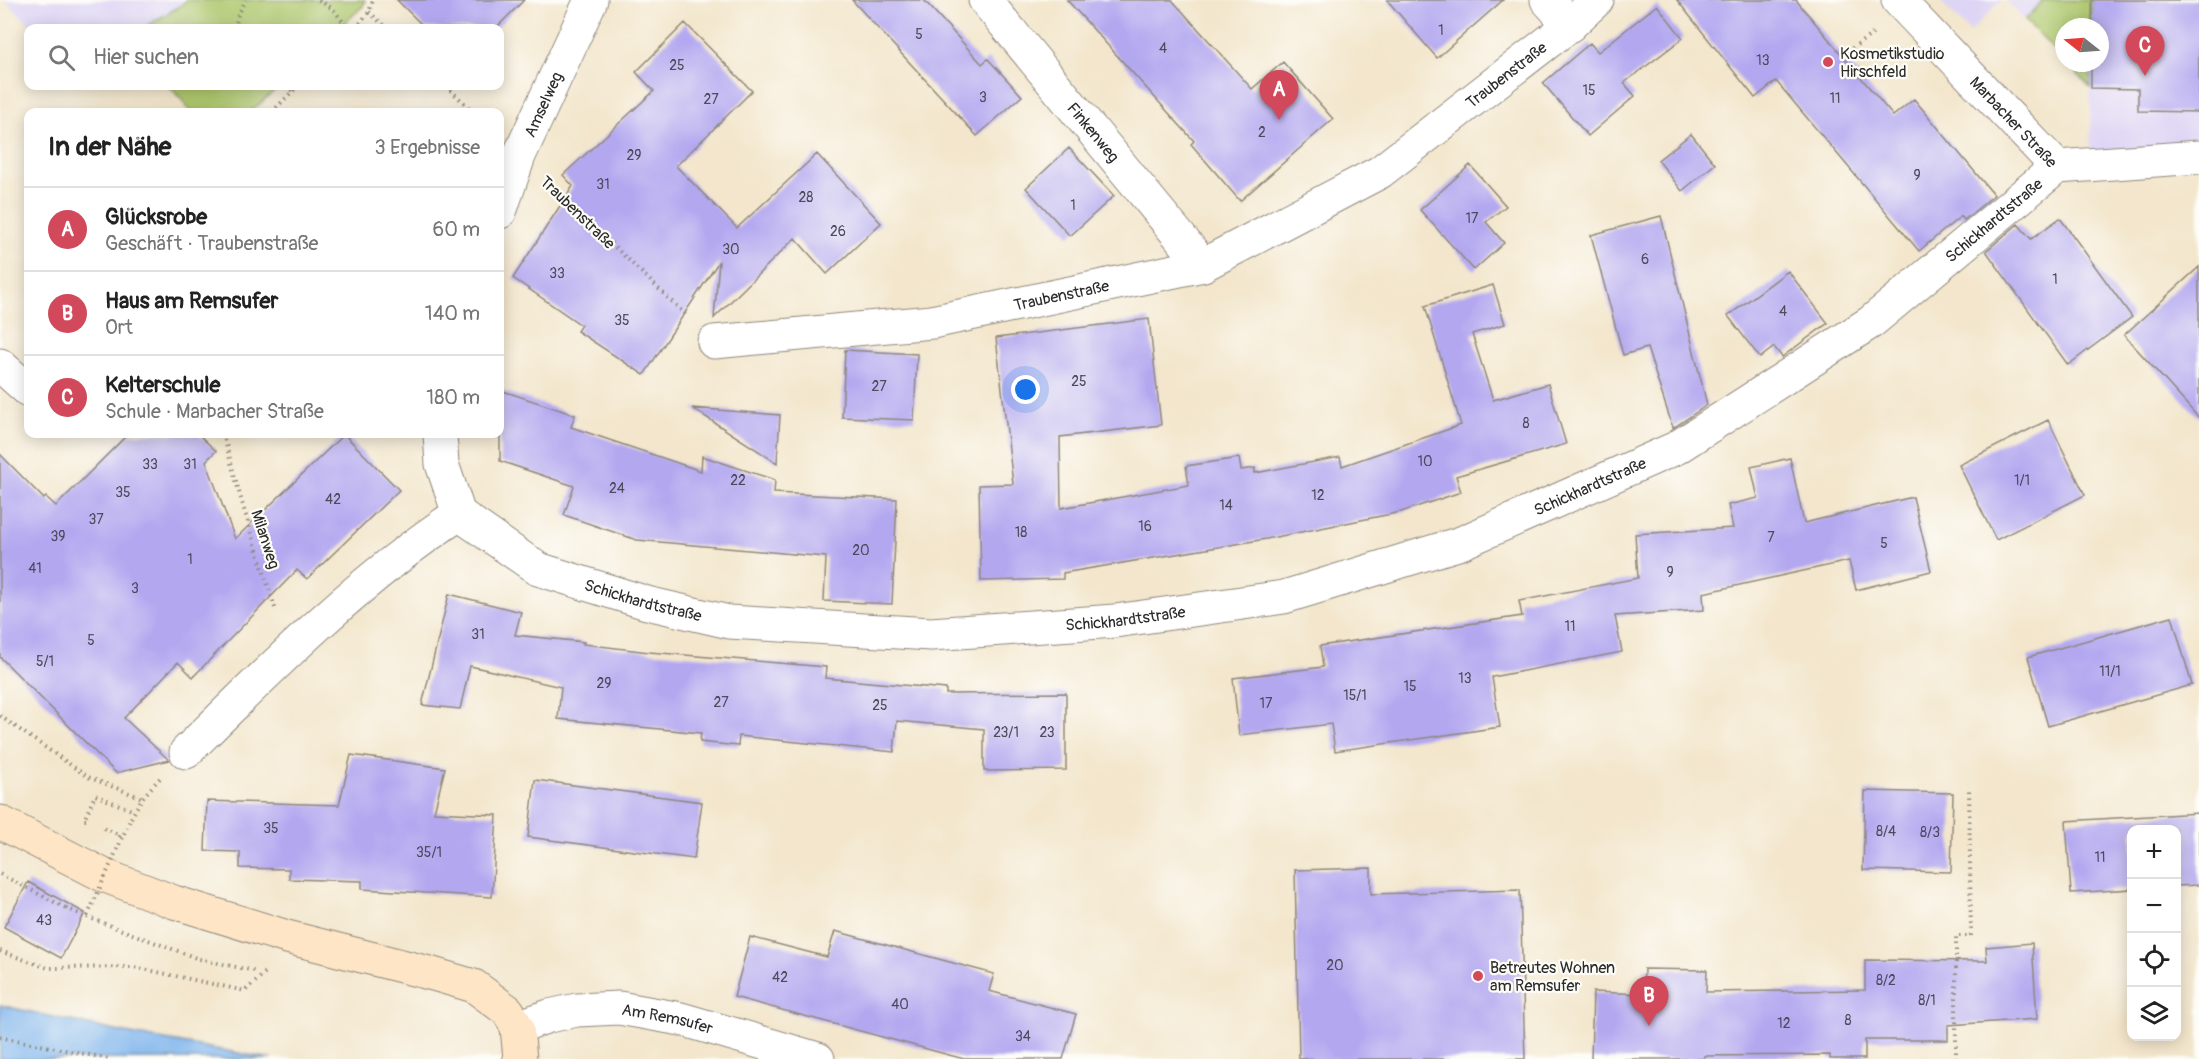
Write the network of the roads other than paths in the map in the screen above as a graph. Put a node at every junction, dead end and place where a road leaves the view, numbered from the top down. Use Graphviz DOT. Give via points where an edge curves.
graph roads {
  1 [pos="591,0"];
  2 [pos="985,0"];
  3 [pos="1547,0"];
  4 [pos="1597,0"];
  5 [pos="1898,0"];
  6 [pos="1570,25"];
  7 [pos="2199,157"];
  8 [pos="2057,167"];
  9 [pos="504,200"];
  10 [pos="1203,264"];
  11 [pos="714,342"];
  12 [pos="0,365"];
  13 [pos="24,386"];
  14 [pos="440,438"];
  15 [pos="459,514"];
  16 [pos="186,752"];
  17 [pos="0,822"];
  18 [pos="519,1047"];
  19 [pos="818,1059"];
  1 -- 9 [label="street, Amselweg" via="519,156"];
  2 -- 10 [label="street, Finkenweg"];
  3 -- 6 [label="street"];
  4 -- 6 [label="street, Traubenstraße"];
  5 -- 8 [label="street, Marbacher Straße"];
  6 -- 10 [label="street, Traubenstraße" via="1380,172"];
  7 -- 8 [label="street, Marbacher Straße"];
  8 -- 15 [label="street, Schickhardtstraße" via="1871,322 1676,448 1461,543 1284,597 1115,621 931,634 729,622 647,603 538,569"];
  10 -- 11 [label="street, Traubenstraße" via="932,322"];
  12 -- 13 [label="street"];
  14 -- 15 [label="street" via="442,464"];
  15 -- 16 [label="street" via="377,573"];
  17 -- 18 [label="main road" via="125,885 174,902 287,937 474,986 508,1011"];
  18 -- 19 [label="street, Am Remsufer" via="549,1016 619,1008 681,1019"];
}
